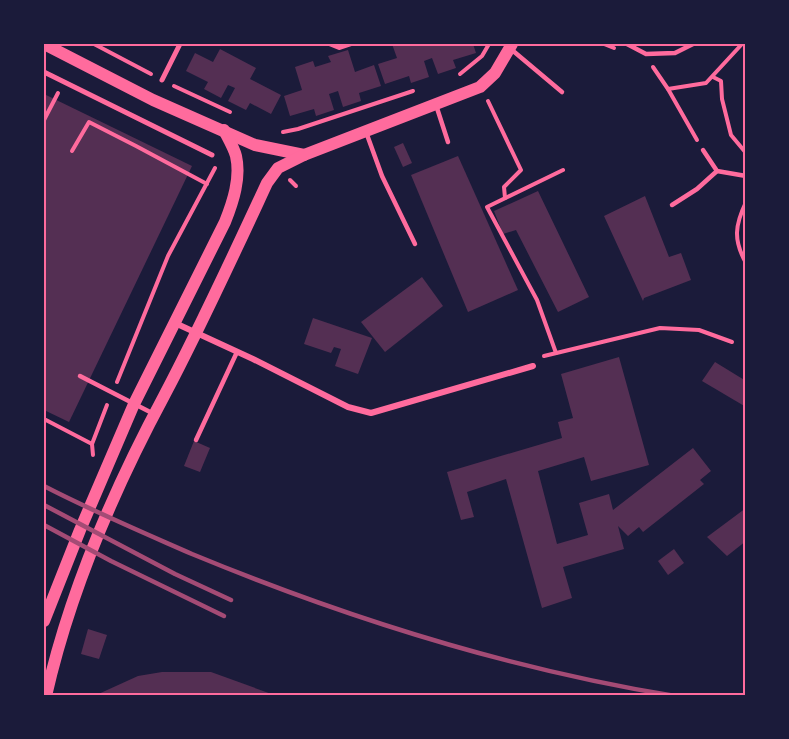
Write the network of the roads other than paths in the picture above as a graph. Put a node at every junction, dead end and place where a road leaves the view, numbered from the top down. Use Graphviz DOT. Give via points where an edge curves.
graph roads {
  1 [pos="44,44"];
  2 [pos="180,44"];
  3 [pos="627,44"];
  4 [pos="693,44"];
  5 [pos="511,46"];
  6 [pos="44,72"];
  7 [pos="162,80"];
  8 [pos="562,92"];
  9 [pos="436,105"];
  10 [pos="224,130"];
  11 [pos="366,130"];
  12 [pos="448,142"];
  13 [pos="703,150"];
  14 [pos="212,155"];
  15 [pos="304,155"];
  16 [pos="717,171"];
  17 [pos="746,176"];
  18 [pos="672,206"];
  19 [pos="415,244"];
  20 [pos="175,323"];
  21 [pos="195,332"];
  22 [pos="237,352"];
  23 [pos="533,366"];
  24 [pos="80,376"];
  25 [pos="134,404"];
  26 [pos="153,414"];
  27 [pos="196,440"];
  28 [pos="44,621"];
  29 [pos="46,696"];
  1 -- 10 [label="main road" via="153,100"];
  2 -- 7 [label="street"];
  3 -- 4 [label="lane" via="646,54 675,53"];
  5 -- 8 [label="lane"];
  5 -- 9 [label="main road" via="495,73 480,87"];
  6 -- 14 [label="street"];
  9 -- 11 [label="main road"];
  9 -- 12 [label="lane"];
  10 -- 15 [label="main road" via="255,145"];
  10 -- 20 [label="main road" via="236,156 233,202"];
  11 -- 15 [label="main road"];
  11 -- 19 [label="lane" via="382,176"];
  13 -- 16 [label="lane"];
  15 -- 21 [label="main road" via="278,168 267,183"];
  16 -- 17 [label="lane"];
  16 -- 18 [label="lane"];
  20 -- 21 [label="street"];
  20 -- 25 [label="main road"];
  21 -- 22 [label="street"];
  21 -- 26 [label="main road"];
  22 -- 23 [label="street" via="348,407 371,412"];
  22 -- 27 [label="lane"];
  24 -- 25 [label="lane"];
  25 -- 26 [label="lane"];
  25 -- 28 [label="main road"];
  26 -- 29 [label="main road" via="71,602"];
}
